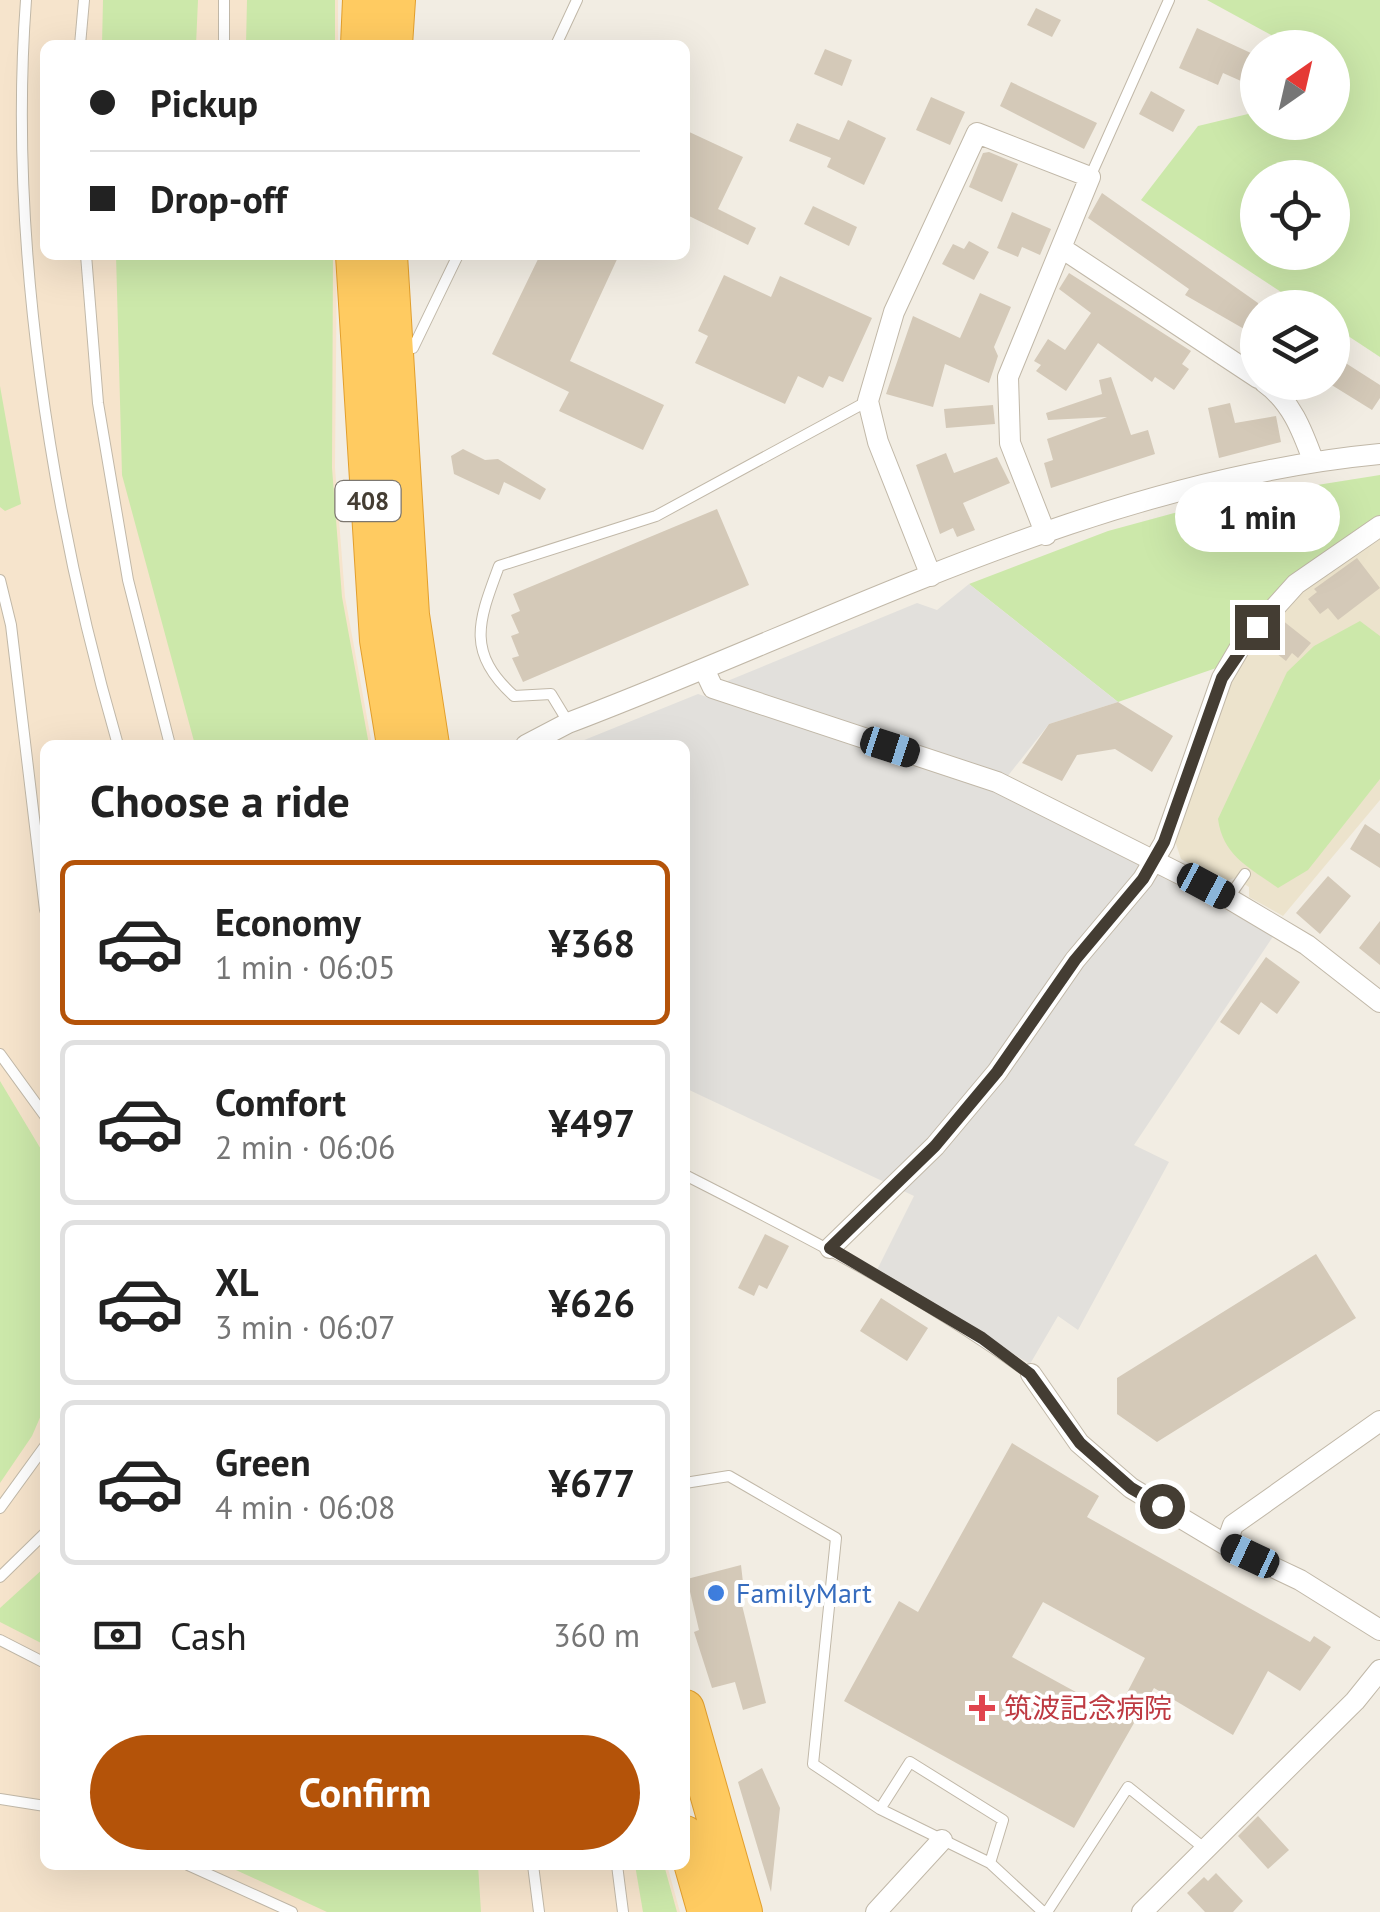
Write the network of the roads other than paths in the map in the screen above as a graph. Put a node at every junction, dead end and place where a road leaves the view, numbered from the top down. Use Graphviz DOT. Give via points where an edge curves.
graph roads {
  1 [pos="26,0"];
  2 [pos="84,0"];
  3 [pos="224,0"];
  4 [pos="362,0"];
  5 [pos="396,0"];
  6 [pos="577,0"];
  7 [pos="1169,0"];
  8 [pos="80,40"];
  9 [pos="224,40"];
  10 [pos="360,40"];
  11 [pos="394,40"];
  12 [pos="558,40"];
  13 [pos="1090,177"];
  14 [pos="1063,249"];
  15 [pos="86,260"];
  16 [pos="355,260"];
  17 [pos="388,260"];
  18 [pos="456,260"];
  19 [pos="392,351"];
  20 [pos="1240,366"];
  21 [pos="1284,400"];
  22 [pos="868,401"];
  23 [pos="1380,454"];
  24 [pos="1312,460"];
  25 [pos="1380,526"];
  26 [pos="1046,535"];
  27 [pos="931,576"];
  28 [pos="0,580"];
  29 [pos="705,671"];
  30 [pos="568,723"];
  31 [pos="117,740"];
  32 [pos="169,740"];
  33 [pos="395,740"];
  34 [pos="429,740"];
  35 [pos="536,740"];
  36 [pos="1155,860"];
  37 [pos="40,869"];
  38 [pos="1245,874"];
  39 [pos="1226,901"];
  40 [pos="1380,1002"];
  41 [pos="0,1054"];
  42 [pos="40,1109"];
  43 [pos="690,1178"];
  44 [pos="830,1248"];
  45 [pos="1030,1374"];
  46 [pos="1380,1422"];
  47 [pos="40,1453"];
  48 [pos="690,1482"];
  49 [pos="0,1508"];
  50 [pos="40,1537"];
  51 [pos="1226,1544"];
  52 [pos="0,1576"];
  53 [pos="1380,1630"];
  54 [pos="0,1640"];
  55 [pos="40,1660"];
  56 [pos="1380,1670"];
  57 [pos="690,1726"];
  58 [pos="0,1799"];
  59 [pos="40,1805"];
  60 [pos="880,1810"];
  61 [pos="942,1840"];
  62 [pos="1204,1848"];
  63 [pos="690,1852"];
  64 [pos="990,1863"];
  65 [pos="199,1870"];
  66 [pos="534,1870"];
  67 [pos="618,1870"];
  68 [pos="292,1912"];
  69 [pos="539,1912"];
  70 [pos="623,1912"];
  71 [pos="707,1912"];
  72 [pos="743,1912"];
  73 [pos="876,1912"];
  74 [pos="1045,1912"];
  75 [pos="1142,1912"];
  1 -- 31 [label="lane" via="25,248 55,459 95,666"];
  2 -- 8 [label="lane"];
  3 -- 9 [label="lane"];
  4 -- 10 [label="highway"];
  5 -- 11 [label="highway"];
  6 -- 12 [label="lane"];
  7 -- 13 [label="lane"];
  13 -- 14 [label="street"];
  13 -- 22 [label="street" via="977,132 894,312"];
  14 -- 20 [label="street"];
  14 -- 26 [label="street" via="1008,377 1006,404 1010,443"];
  15 -- 32 [label="lane" via="100,420 128,580"];
  16 -- 33 [label="highway, 408" via="379,640"];
  17 -- 19 [label="highway, 408"];
  18 -- 19 [label="lane" via="414,348"];
  19 -- 34 [label="highway, 408" via="410,616"];
  21 -- 24 [label="street"];
  22 -- 27 [label="street"];
  22 -- 30 [label="lane" via="656,516 499,566 478,625 492,676 514,696 551,694"];
  23 -- 24 [label="street"];
  24 -- 26 [label="street" via="1180,490"];
  25 -- 36 [label="street" via="1296,584 1242,644 1222,678"];
  26 -- 27 [label="street"];
  27 -- 29 [label="street"];
  28 -- 37 [label="lane"];
  29 -- 30 [label="street"];
  29 -- 36 [label="street" via="713,688 997,782"];
  30 -- 35 [label="street"];
  36 -- 39 [label="street"];
  36 -- 44 [label="street" via="997,1072 935,1146"];
  38 -- 39 [label="lane"];
  39 -- 40 [label="street" via="1307,945"];
  41 -- 42 [label="lane"];
  43 -- 44 [label="lane"];
  44 -- 45 [label="lane"];
  45 -- 51 [label="street" via="1080,1443 1131,1488"];
  46 -- 51 [label="street" via="1233,1526"];
  47 -- 49 [label="lane"];
  48 -- 60 [label="lane" via="729,1476 836,1538 813,1764"];
  50 -- 52 [label="lane"];
  51 -- 53 [label="street"];
  54 -- 55 [label="lane"];
  56 -- 62 [label="street"];
  57 -- 72 [label="highway"];
  58 -- 59 [label="lane"];
  60 -- 61 [label="lane"];
  60 -- 64 [label="lane" via="910,1762 1003,1820"];
  61 -- 64 [label="lane"];
  61 -- 73 [label="street"];
  62 -- 74 [label="lane" via="1128,1787"];
  62 -- 75 [label="street"];
  63 -- 71 [label="highway"];
  64 -- 74 [label="lane"];
  65 -- 68 [label="lane"];
  66 -- 69 [label="lane"];
  67 -- 70 [label="lane"];
}
